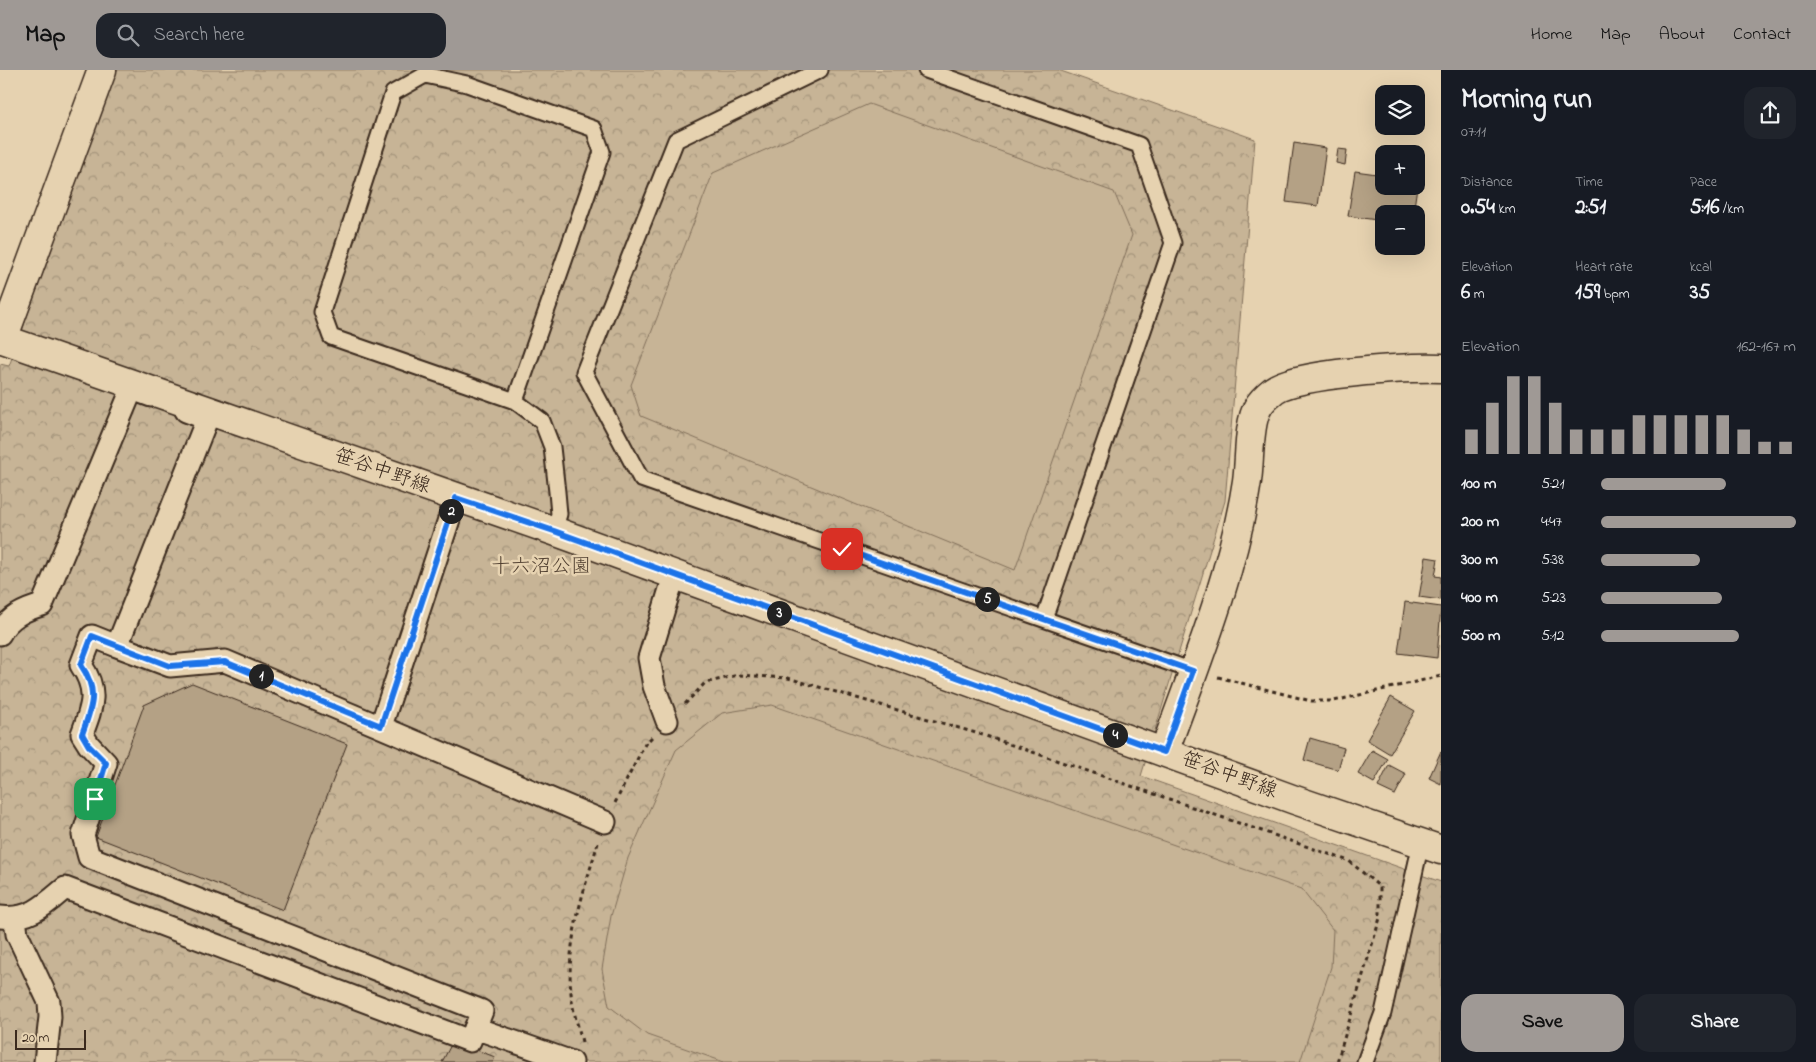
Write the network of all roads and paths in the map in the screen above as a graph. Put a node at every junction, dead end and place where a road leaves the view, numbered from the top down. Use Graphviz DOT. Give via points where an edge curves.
graph roads {
  1 [pos="102,70"];
  2 [pos="820,70"];
  3 [pos="926,70"];
  4 [pos="2,339"];
  5 [pos="1441,368"];
  6 [pos="515,401"];
  7 [pos="456,498"];
  8 [pos="554,531"];
  9 [pos="674,576"];
  10 [pos="1044,619"];
  11 [pos="0,634"];
  12 [pos="117,646"];
  13 [pos="1193,671"];
  14 [pos="1441,676"];
  15 [pos="667,721"];
  16 [pos="381,726"];
  17 [pos="1164,752"];
  18 [pos="605,822"];
  19 [pos="1431,847"];
  20 [pos="7,918"];
  21 [pos="475,1028"];
  22 [pos="583,1044"];
  23 [pos="45,1062"];
  24 [pos="572,1062"];
  25 [pos="1337,1062"];
  26 [pos="1365,1062"];
  1 -- 4 [label="street"];
  2 -- 10 [label="lane" via="676,140 584,372 641,479"];
  3 -- 10 [label="lane" via="1139,145 1174,243"];
  4 -- 7 [label="street, 笹谷中野線"];
  5 -- 13 [label="street" via="1413,367 1310,378 1275,389 1257,407 1237,532"];
  6 -- 6 [label="lane" via="331,337 322,312 393,93 425,75 468,84 594,129 602,152"];
  6 -- 8 [label="lane" via="542,421 552,447 559,514"];
  7 -- 8 [label="street, 笹谷中野線"];
  7 -- 16 [label="street"];
  8 -- 9 [label="street, 笹谷中野線"];
  9 -- 15 [label="street" via="649,658 654,686"];
  9 -- 17 [label="street, 笹谷中野線"];
  10 -- 13 [label="lane"];
  11 -- 12 [label="street" via="6,623 25,610 42,605 132,389 207,420"];
  12 -- 16 [label="street" via="170,666 225,662"];
  12 -- 21 [label="street" via="92,636 81,665 92,686 93,704 82,734 106,763 83,835 89,856 482,1011"];
  13 -- 14 [label="path" via="1311,701 1334,701"];
  13 -- 17 [label="street"];
  15 -- 18 [label="path" via="645,744"];
  15 -- 25 [label="path" via="705,683 738,676 788,678 984,735 1350,861 1380,887 1380,918"];
  16 -- 18 [label="street"];
  17 -- 19 [label="street, 笹谷中野線"];
  18 -- 22 [label="path" via="585,885 572,942 572,1000"];
  19 -- 26 [label="lane" via="1383,1013"];
  20 -- 21 [label="street" via="38,910 65,888 470,1041"];
  20 -- 23 [label="street" via="49,1002"];
  21 -- 24 [label="street"];
}
